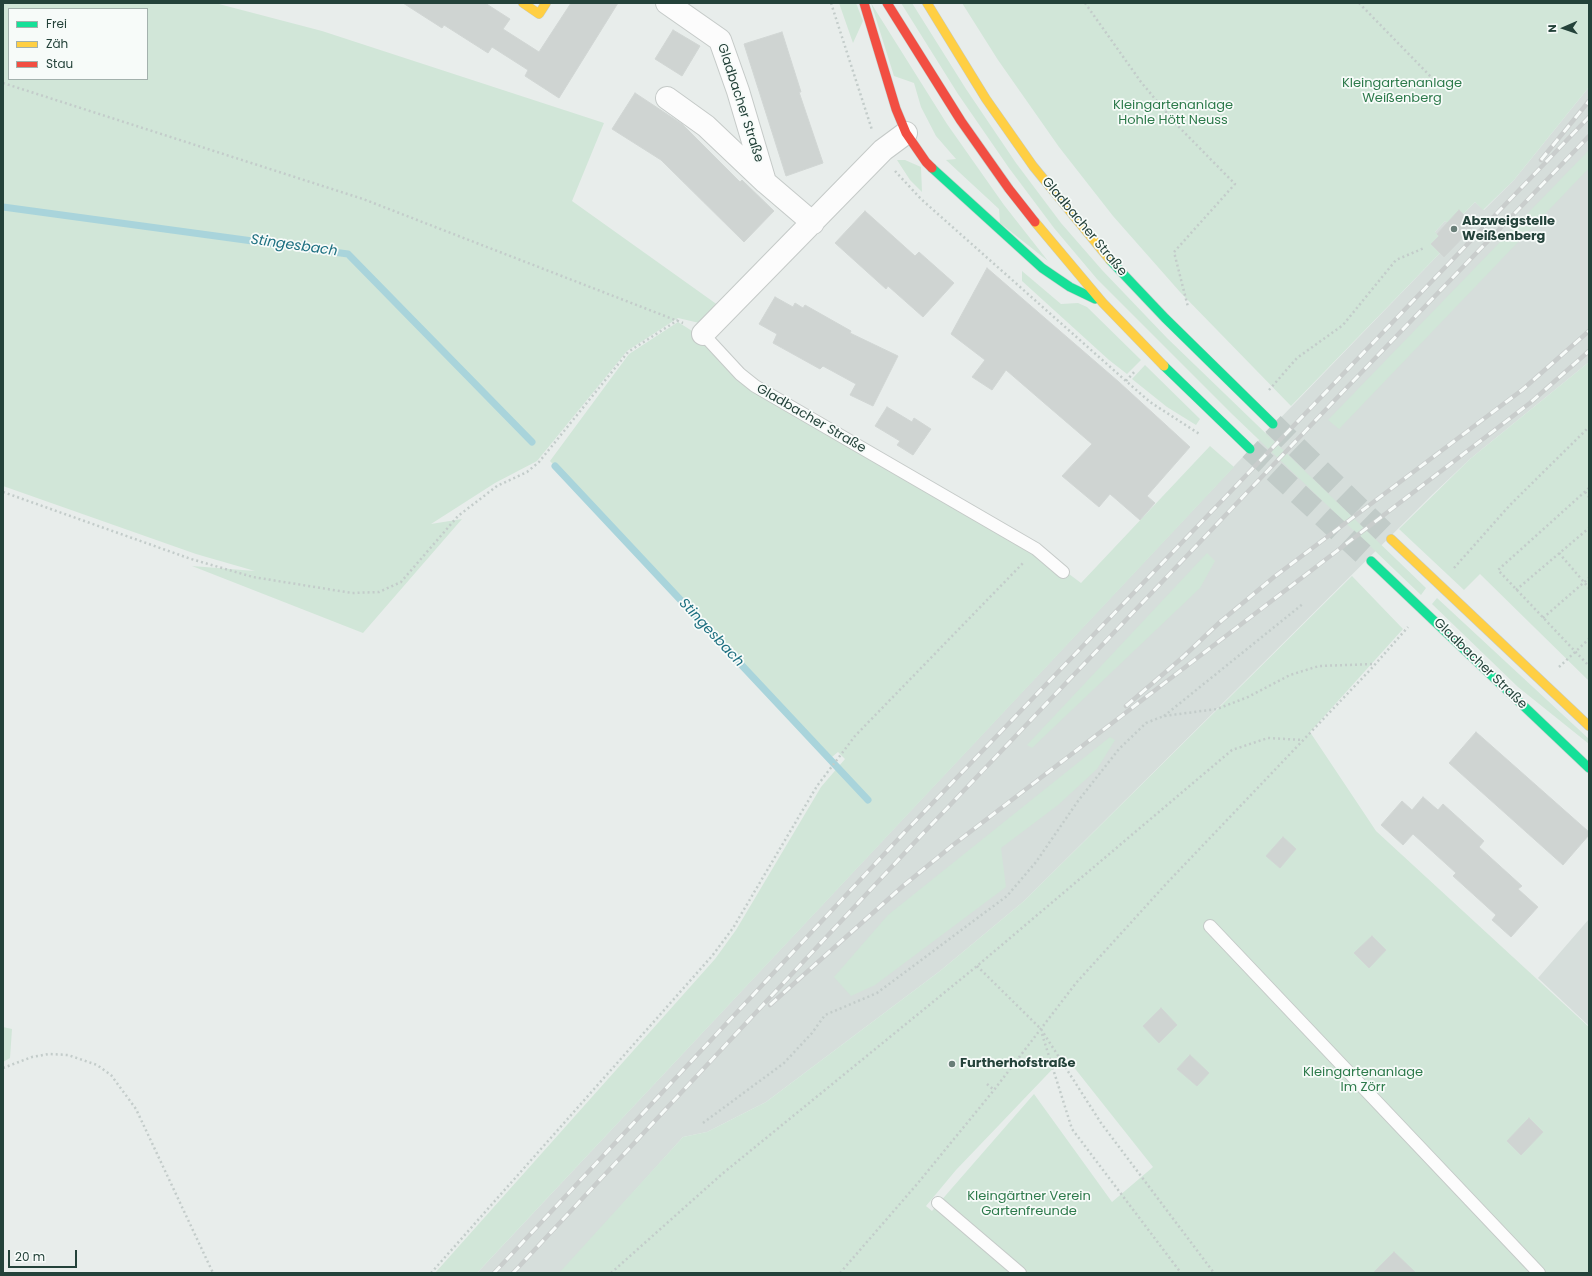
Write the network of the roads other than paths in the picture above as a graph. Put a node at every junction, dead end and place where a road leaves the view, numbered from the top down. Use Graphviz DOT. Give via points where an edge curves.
graph roads {
  1 [pos="523,3"];
  2 [pos="546,3"];
  3 [pos="667,3"];
  4 [pos="864,3"];
  5 [pos="887,3"];
  6 [pos="927,3"];
  7 [pos="667,98"];
  8 [pos="906,133"];
  9 [pos="765,182"];
  10 [pos="812,222"];
  11 [pos="1103,303"];
  12 [pos="703,334"];
  13 [pos="1273,424"];
  14 [pos="1250,449"];
  15 [pos="1391,539"];
  16 [pos="1371,561"];
  17 [pos="1063,572"];
  18 [pos="1589,726"];
  19 [pos="1589,768"];
  20 [pos="1210,926"];
  21 [pos="938,1203"];
  22 [pos="1020,1273"];
  23 [pos="1539,1273"];
  1 -- 2 [label="main road" via="540,14"];
  3 -- 9 [label="street, Gladbacher Straße" via="720,40"];
  4 -- 8 [label="main road" via="896,109"];
  5 -- 11 [label="main road" via="961,121 1009,189"];
  6 -- 13 [label="main road, Gladbacher Straße" via="986,99 1033,166 1072,215 1117,268 1165,318"];
  7 -- 9 [label="street, Gladbacher Straße" via="706,126"];
  8 -- 10 [label="street" via="883,150"];
  8 -- 11 [label="main road" via="926,162 1042,268 1070,287"];
  9 -- 10 [label="street, Gladbacher Straße"];
  10 -- 12 [label="street"];
  11 -- 14 [label="main road" via="1151,354"];
  12 -- 17 [label="lane, Gladbacher Straße" via="740,374 755,386 1036,549"];
  15 -- 18 [label="main road"];
  16 -- 19 [label="main road, Gladbacher Straße"];
  20 -- 23 [label="lane"];
  21 -- 22 [label="lane"];
}
